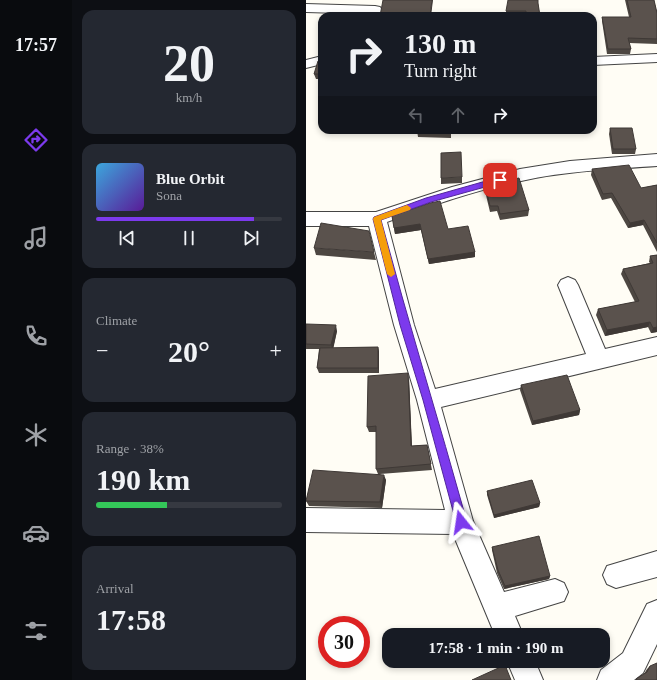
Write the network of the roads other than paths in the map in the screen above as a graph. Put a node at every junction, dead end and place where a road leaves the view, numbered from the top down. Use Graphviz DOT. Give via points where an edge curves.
graph roads {
  1 [pos="306,8"];
  2 [pos="375,9"];
  3 [pos="657,58"];
  4 [pos="318,61"];
  5 [pos="597,61"];
  6 [pos="306,64"];
  7 [pos="657,160"];
  8 [pos="306,218"];
  9 [pos="377,219"];
  10 [pos="568,285"];
  11 [pos="657,346"];
  12 [pos="599,360"];
  13 [pos="428,400"];
  14 [pos="306,520"];
  15 [pos="461,522"];
  16 [pos="657,564"];
  17 [pos="616,575"];
  18 [pos="555,592"];
  19 [pos="497,608"];
  20 [pos="657,614"];
  21 [pos="506,628"];
  22 [pos="524,668"];
  23 [pos="529,680"];
  24 [pos="611,680"];
  1 -- 2 [label="street"];
  3 -- 5 [label="street"];
  4 -- 6 [label="street"];
  7 -- 9 [label="street" via="585,164 540,171 474,186"];
  8 -- 9 [label="street"];
  9 -- 13 [label="street" via="404,325"];
  10 -- 12 [label="street"];
  11 -- 12 [label="street"];
  12 -- 13 [label="street"];
  13 -- 15 [label="street"];
  14 -- 15 [label="street"];
  15 -- 19 [label="street"];
  16 -- 17 [label="street"];
  18 -- 19 [label="street"];
  19 -- 21 [label="street"];
  20 -- 24 [label="street" via="633,663"];
  22 -- 23 [label="street"];
}
